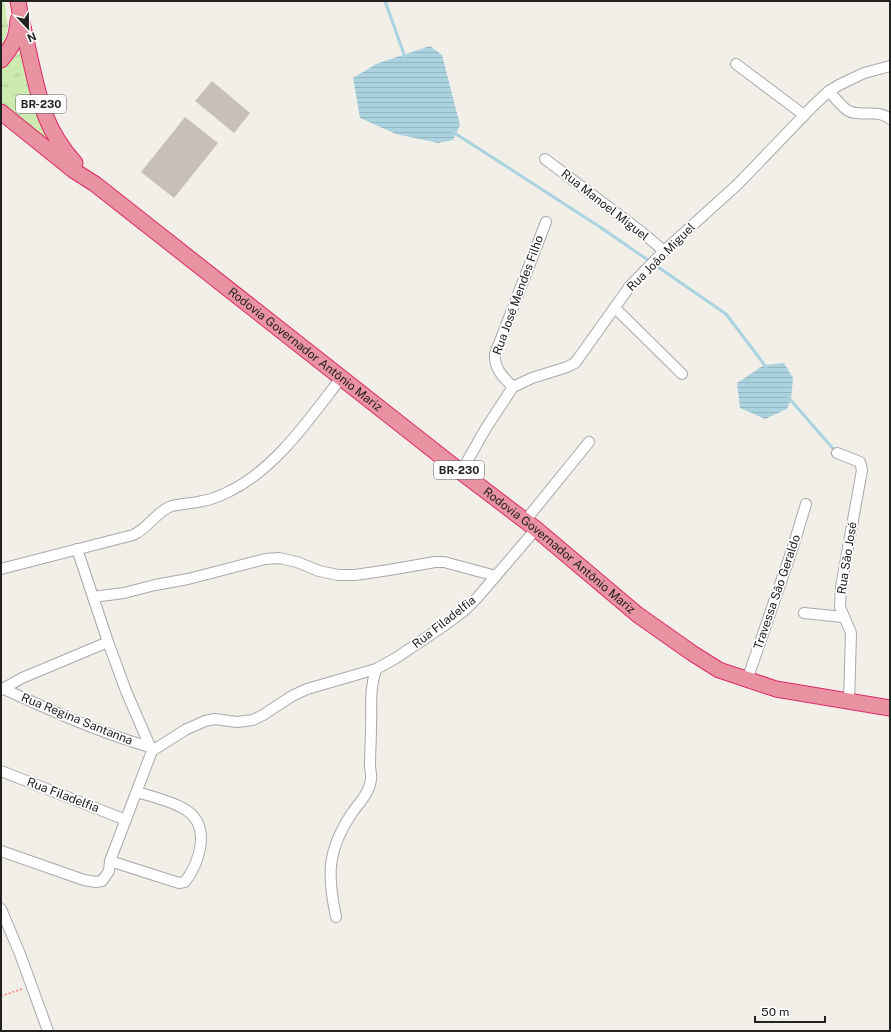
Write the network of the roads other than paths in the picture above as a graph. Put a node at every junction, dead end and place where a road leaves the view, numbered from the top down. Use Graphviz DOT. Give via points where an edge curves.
graph roads {
  1 [pos="19,5"];
  2 [pos="1,60"];
  3 [pos="736,64"];
  4 [pos="890,66"];
  5 [pos="829,91"];
  6 [pos="1,112"];
  7 [pos="804,115"];
  8 [pos="890,119"];
  9 [pos="545,159"];
  10 [pos="95,184"];
  11 [pos="546,222"];
  12 [pos="664,251"];
  13 [pos="615,308"];
  14 [pos="682,374"];
  15 [pos="341,378"];
  16 [pos="513,387"];
  17 [pos="589,442"];
  18 [pos="837,453"];
  19 [pos="461,472"];
  20 [pos="806,504"];
  21 [pos="531,525"];
  22 [pos="77,549"];
  23 [pos="1,569"];
  24 [pos="496,576"];
  25 [pos="93,598"];
  26 [pos="804,613"];
  27 [pos="844,617"];
  28 [pos="108,642"];
  29 [pos="376,669"];
  30 [pos="747,680"];
  31 [pos="2,690"];
  32 [pos="849,702"];
  33 [pos="890,708"];
  34 [pos="151,749"];
  35 [pos="1,770"];
  36 [pos="137,792"];
  37 [pos="126,820"];
  38 [pos="1,851"];
  39 [pos="110,860"];
  40 [pos="1,909"];
  41 [pos="336,917"];
  42 [pos="48,1031"];
  1 -- 2 [label="highway, BR-230" via="17,34 11,48"];
  1 -- 10 [label="highway, BR-230" via="38,92 50,128 62,149"];
  3 -- 7 [label="street"];
  4 -- 5 [label="street, Rua João Miguel" via="864,73"];
  5 -- 7 [label="street, Rua João Miguel"];
  5 -- 8 [label="street" via="847,110 881,114"];
  6 -- 10 [label="highway, BR-230" via="73,170"];
  7 -- 12 [label="street, Rua João Miguel" via="738,184"];
  9 -- 12 [label="street, Rua Manoel Miguel"];
  10 -- 15 [label="highway, Rodovia Governador Antônio Mariz / BR-230"];
  11 -- 16 [label="street, Rua José Mendes Filho" via="495,354 496,367"];
  12 -- 13 [label="street, Rua João Miguel" via="630,286"];
  13 -- 14 [label="street"];
  13 -- 16 [label="street, Rua João Miguel" via="575,363"];
  15 -- 19 [label="highway, Rodovia Governador Antônio Mariz / BR-230"];
  15 -- 22 [label="street" via="296,435 261,470 239,486 204,501 174,505 141,532"];
  16 -- 19 [label="street"];
  17 -- 21 [label="street, Rua Filadelfia"];
  18 -- 27 [label="street, Rua São José" via="860,462 862,470 841,587 840,607"];
  19 -- 21 [label="highway, Rodovia Governador Antônio Mariz / BR-230"];
  20 -- 30 [label="street, Travessa São Geraldo"];
  21 -- 24 [label="street, Rua Filadelfia"];
  21 -- 30 [label="highway, Rodovia Governador Antônio Mariz / BR-230" via="669,638 719,670"];
  22 -- 23 [label="street"];
  22 -- 25 [label="street"];
  24 -- 25 [label="street" via="444,562 338,575 279,558 265,559 188,580"];
  24 -- 29 [label="street, Rua Filadelfia" via="464,611 421,642"];
  25 -- 28 [label="street"];
  26 -- 27 [label="street"];
  27 -- 32 [label="street, Rua São José" via="850,633"];
  28 -- 31 [label="street" via="22,678"];
  28 -- 34 [label="street"];
  29 -- 34 [label="street, Rua Filadelfia" via="307,689 263,715 247,721 206,721"];
  29 -- 41 [label="street" via="370,695 371,779 364,797 341,830 330,860 330,890"];
  30 -- 32 [label="highway, Rodovia Governador Antônio Mariz / BR-230"];
  31 -- 34 [label="street, Rua Regina Santanna" via="69,719"];
  32 -- 33 [label="highway, Rodovia Governador Antônio Mariz / BR-230"];
  34 -- 36 [label="street"];
  35 -- 37 [label="street, Rua Filadelfia"];
  36 -- 37 [label="street"];
  36 -- 39 [label="street" via="165,801 187,811 193,817 202,836 197,858 185,882 179,883"];
  37 -- 39 [label="street"];
  38 -- 39 [label="street" via="96,882 106,877"];
  40 -- 42 [label="street"];
}
